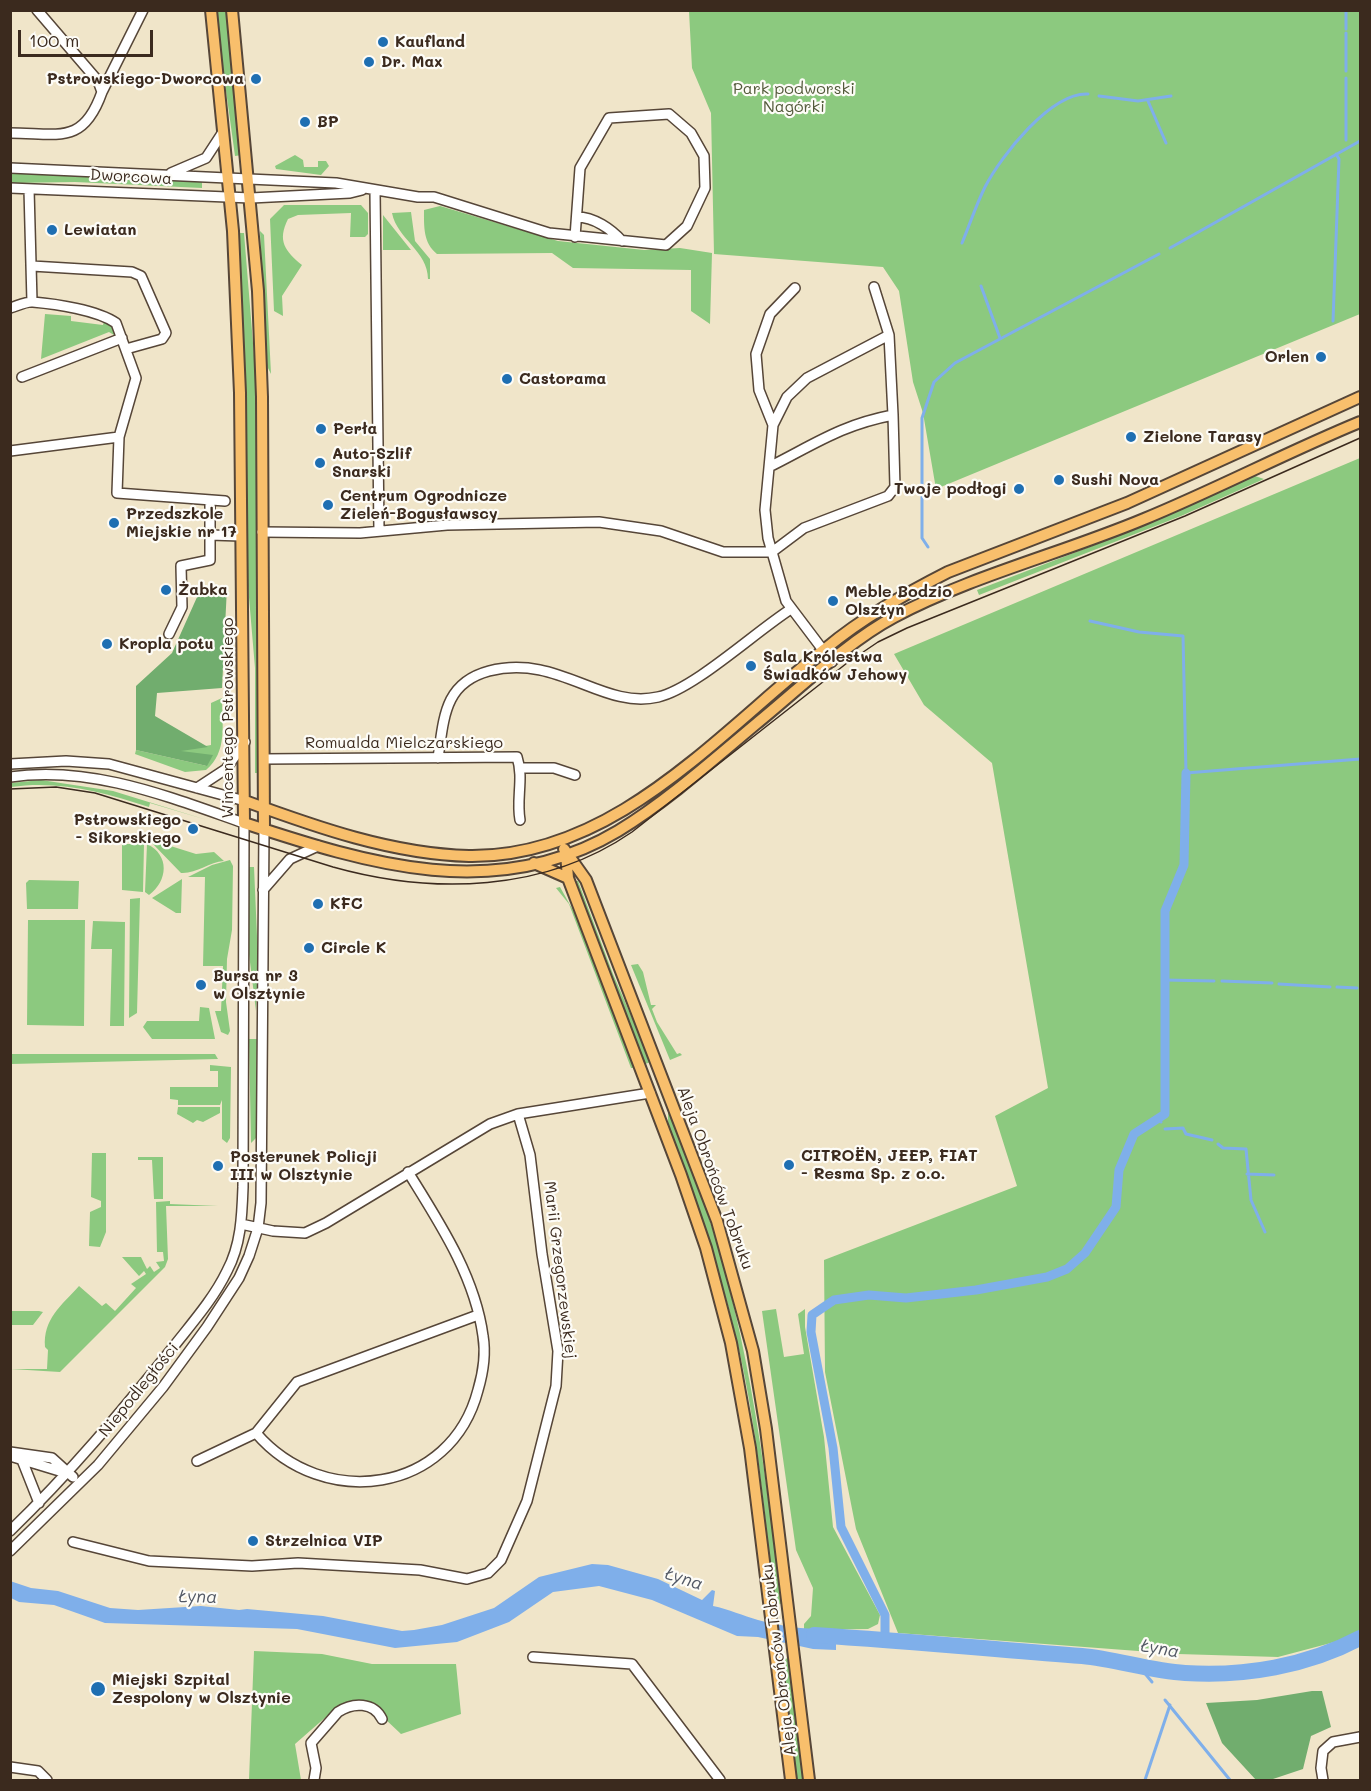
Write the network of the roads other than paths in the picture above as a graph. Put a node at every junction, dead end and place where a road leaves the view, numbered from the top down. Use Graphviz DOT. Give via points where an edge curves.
graph roads {
  1 [pos="37,10"];
  2 [pos="132,10"];
  3 [pos="211,10"];
  4 [pos="232,10"];
  5 [pos="140,15"];
  6 [pos="102,92"];
  7 [pos="223,132"];
  8 [pos="10,134"];
  9 [pos="10,168"];
  10 [pos="163,175"];
  11 [pos="228,179"];
  12 [pos="250,179"];
  13 [pos="10,188"];
  14 [pos="29,189"];
  15 [pos="364,189"];
  16 [pos="375,191"];
  17 [pos="229,197"];
  18 [pos="251,198"];
  19 [pos="577,217"];
  20 [pos="575,237"];
  21 [pos="622,241"];
  22 [pos="32,267"];
  23 [pos="874,287"];
  24 [pos="795,288"];
  25 [pos="32,302"];
  26 [pos="10,308"];
  27 [pos="889,335"];
  28 [pos="122,338"];
  29 [pos="126,349"];
  30 [pos="22,377"];
  31 [pos="1360,397"];
  32 [pos="893,415"];
  33 [pos="1360,422"];
  34 [pos="772,425"];
  35 [pos="119,437"];
  36 [pos="10,451"];
  37 [pos="769,466"];
  38 [pos="210,500"];
  39 [pos="225,501"];
  40 [pos="379,531"];
  41 [pos="262,532"];
  42 [pos="210,535"];
  43 [pos="241,536"];
  44 [pos="772,552"];
  45 [pos="791,609"];
  46 [pos="169,634"];
  47 [pos="823,650"];
  48 [pos="832,662"];
  49 [pos="245,742"];
  50 [pos="438,758"];
  51 [pos="264,759"];
  52 [pos="10,764"];
  53 [pos="520,768"];
  54 [pos="576,775"];
  55 [pos="10,777"];
  56 [pos="196,788"];
  57 [pos="245,801"];
  58 [pos="264,808"];
  59 [pos="520,820"];
  60 [pos="244,823"];
  61 [pos="264,830"];
  62 [pos="561,841"];
  63 [pos="318,846"];
  64 [pos="566,854"];
  65 [pos="534,863"];
  66 [pos="568,878"];
  67 [pos="263,890"];
  68 [pos="650,1094"];
  69 [pos="518,1114"];
  70 [pos="243,1149"];
  71 [pos="262,1150"];
  72 [pos="408,1172"];
  73 [pos="241,1224"];
  74 [pos="258,1228"];
  75 [pos="478,1315"];
  76 [pos="256,1433"];
  77 [pos="10,1454"];
  78 [pos="22,1460"];
  79 [pos="197,1461"];
  80 [pos="68,1473"];
  81 [pos="79,1483"];
  82 [pos="39,1503"];
  83 [pos="10,1531"];
  84 [pos="73,1542"];
  85 [pos="11,1551"];
  86 [pos="533,1657"];
  87 [pos="382,1719"];
  88 [pos="1360,1737"];
  89 [pos="10,1767"];
  90 [pos="48,1780"];
  91 [pos="314,1780"];
  92 [pos="720,1780"];
  93 [pos="791,1780"];
  94 [pos="809,1780"];
  95 [pos="1323,1780"];
  1 -- 6 [label="street" via="98,81"];
  2 -- 5 [label="street"];
  3 -- 7 [label="main road"];
  4 -- 12 [label="main road"];
  5 -- 6 [label="street"];
  6 -- 8 [label="street" via="84,126 67,135"];
  7 -- 10 [label="street" via="206,159"];
  7 -- 11 [label="main road, Wincentego Pstrowskiego"];
  9 -- 10 [label="street, Dworcowa"];
  10 -- 11 [label="street, Dworcowa"];
  11 -- 12 [label="street, Dworcowa"];
  11 -- 17 [label="main road, Wincentego Pstrowskiego"];
  12 -- 15 [label="street" via="336,183"];
  12 -- 18 [label="main road"];
  13 -- 14 [label="street, Dworcowa"];
  14 -- 17 [label="street, Dworcowa"];
  14 -- 22 [label="street"];
  15 -- 16 [label="street"];
  15 -- 18 [label="street"];
  16 -- 20 [label="street" via="434,197 549,233"];
  16 -- 40 [label="street"];
  17 -- 18 [label="street, Dworcowa"];
  17 -- 43 [label="main road, Wincentego Pstrowskiego" via="240,393"];
  18 -- 41 [label="main road" via="262,397"];
  19 -- 20 [label="street"];
  19 -- 21 [label="street" via="587,217"];
  19 -- 21 [label="street" via="579,168 609,118 669,114 692,133 704,156 705,188 687,226 666,245"];
  20 -- 21 [label="street"];
  22 -- 25 [label="street"];
  22 -- 29 [label="street" via="132,272 141,276 166,333 162,339"];
  23 -- 27 [label="street"];
  24 -- 34 [label="street" via="770,314 756,354 759,390"];
  25 -- 26 [label="street"];
  25 -- 28 [label="street" via="105,316 116,323"];
  27 -- 32 [label="street"];
  27 -- 34 [label="street" via="807,378 787,397"];
  28 -- 29 [label="street"];
  28 -- 30 [label="street"];
  29 -- 35 [label="street" via="136,378"];
  31 -- 47 [label="main road" via="1127,503 948,572 902,596"];
  32 -- 37 [label="street" via="829,434"];
  32 -- 44 [label="street" via="894,488 888,496 804,528"];
  33 -- 48 [label="main road" via="1144,519 916,607 892,618"];
  34 -- 37 [label="street"];
  35 -- 36 [label="street"];
  35 -- 38 [label="street" via="117,493"];
  37 -- 44 [label="street" via="765,510"];
  38 -- 39 [label="street"];
  38 -- 42 [label="street"];
  40 -- 41 [label="street"];
  40 -- 44 [label="street" via="447,525 599,522 661,531 723,552"];
  41 -- 51 [label="main road"];
  42 -- 43 [label="street"];
  42 -- 46 [label="street" via="210,560 181,566 182,607"];
  43 -- 49 [label="main road, Wincentego Pstrowskiego"];
  44 -- 45 [label="street"];
  45 -- 47 [label="street"];
  45 -- 50 [label="street" via="684,687 658,697 630,698 535,667 509,667 472,678 454,692 449,702"];
  47 -- 48 [label="street"];
  47 -- 62 [label="main road" via="638,801 598,826"];
  48 -- 64 [label="main road" via="642,814 597,842"];
  49 -- 56 [label="street" via="226,769"];
  49 -- 57 [label="main road, Wincentego Pstrowskiego"];
  50 -- 51 [label="street, Romualda Mielczarskiego"];
  50 -- 53 [label="street, Romualda Mielczarskiego" via="517,757"];
  51 -- 58 [label="main road"];
  52 -- 56 [label="street" via="84,761 144,772"];
  53 -- 54 [label="street" via="554,768"];
  53 -- 59 [label="street, Romualda Mielczarskiego"];
  55 -- 60 [label="street" via="54,774 101,779"];
  56 -- 57 [label="street"];
  57 -- 58 [label="main road"];
  57 -- 60 [label="main road, Wincentego Pstrowskiego"];
  58 -- 61 [label="main road"];
  58 -- 62 [label="main road" via="372,842 445,854 499,855"];
  60 -- 61 [label="main road"];
  60 -- 70 [label="street, Wincentego Pstrowskiego"];
  61 -- 63 [label="main road"];
  61 -- 67 [label="street"];
  62 -- 64 [label="main road, Aleja Obrońców Tobruku"];
  63 -- 65 [label="main road" via="362,860 431,871 484,871"];
  63 -- 67 [label="street" via="290,859"];
  64 -- 65 [label="main road"];
  64 -- 66 [label="main road, Aleja Obrońców Tobruku"];
  64 -- 94 [label="main road, Aleja Obrońców Tobruku" via="586,880 724,1242 753,1351"];
  65 -- 66 [label="main road"];
  66 -- 68 [label="main road, Aleja Obrońców Tobruku"];
  67 -- 71 [label="street"];
  68 -- 69 [label="street"];
  68 -- 93 [label="main road, Aleja Obrońców Tobruku" via="706,1248 731,1343 750,1448"];
  69 -- 72 [label="street" via="490,1124"];
  69 -- 84 [label="street, Marii Grzegorzewskiej" via="531,1155 558,1351 557,1374 527,1501 501,1560 488,1573 467,1579 420,1570 309,1563 252,1566 149,1560"];
  70 -- 71 [label="street"];
  70 -- 73 [label="street, Wincentego Pstrowskiego"];
  71 -- 74 [label="street"];
  72 -- 74 [label="street" via="305,1233"];
  72 -- 75 [label="street" via="454,1250 468,1279"];
  73 -- 74 [label="street"];
  73 -- 80 [label="street, Niepodległości" via="227,1272 214,1294 131,1401"];
  74 -- 81 [label="street, Niepodległości" via="239,1278 207,1327 163,1387"];
  75 -- 76 [label="street" via="297,1382"];
  75 -- 76 [label="street" via="484,1337 483,1372 473,1409 456,1436 431,1461 403,1476 371,1483 325,1479 271,1451"];
  76 -- 79 [label="street"];
  77 -- 78 [label="street"];
  77 -- 80 [label="street" via="52,1458"];
  78 -- 80 [label="street"];
  78 -- 82 [label="street"];
  80 -- 81 [label="street"];
  80 -- 82 [label="street, Niepodległości"];
  81 -- 85 [label="street, Niepodległości"];
  82 -- 83 [label="street, Niepodległości"];
  86 -- 92 [label="street" via="632,1664"];
  87 -- 91 [label="street" via="369,1705 338,1712 311,1743"];
  88 -- 95 [label="street" via="1334,1742 1323,1751"];
  89 -- 90 [label="street" via="38,1771"];
}
